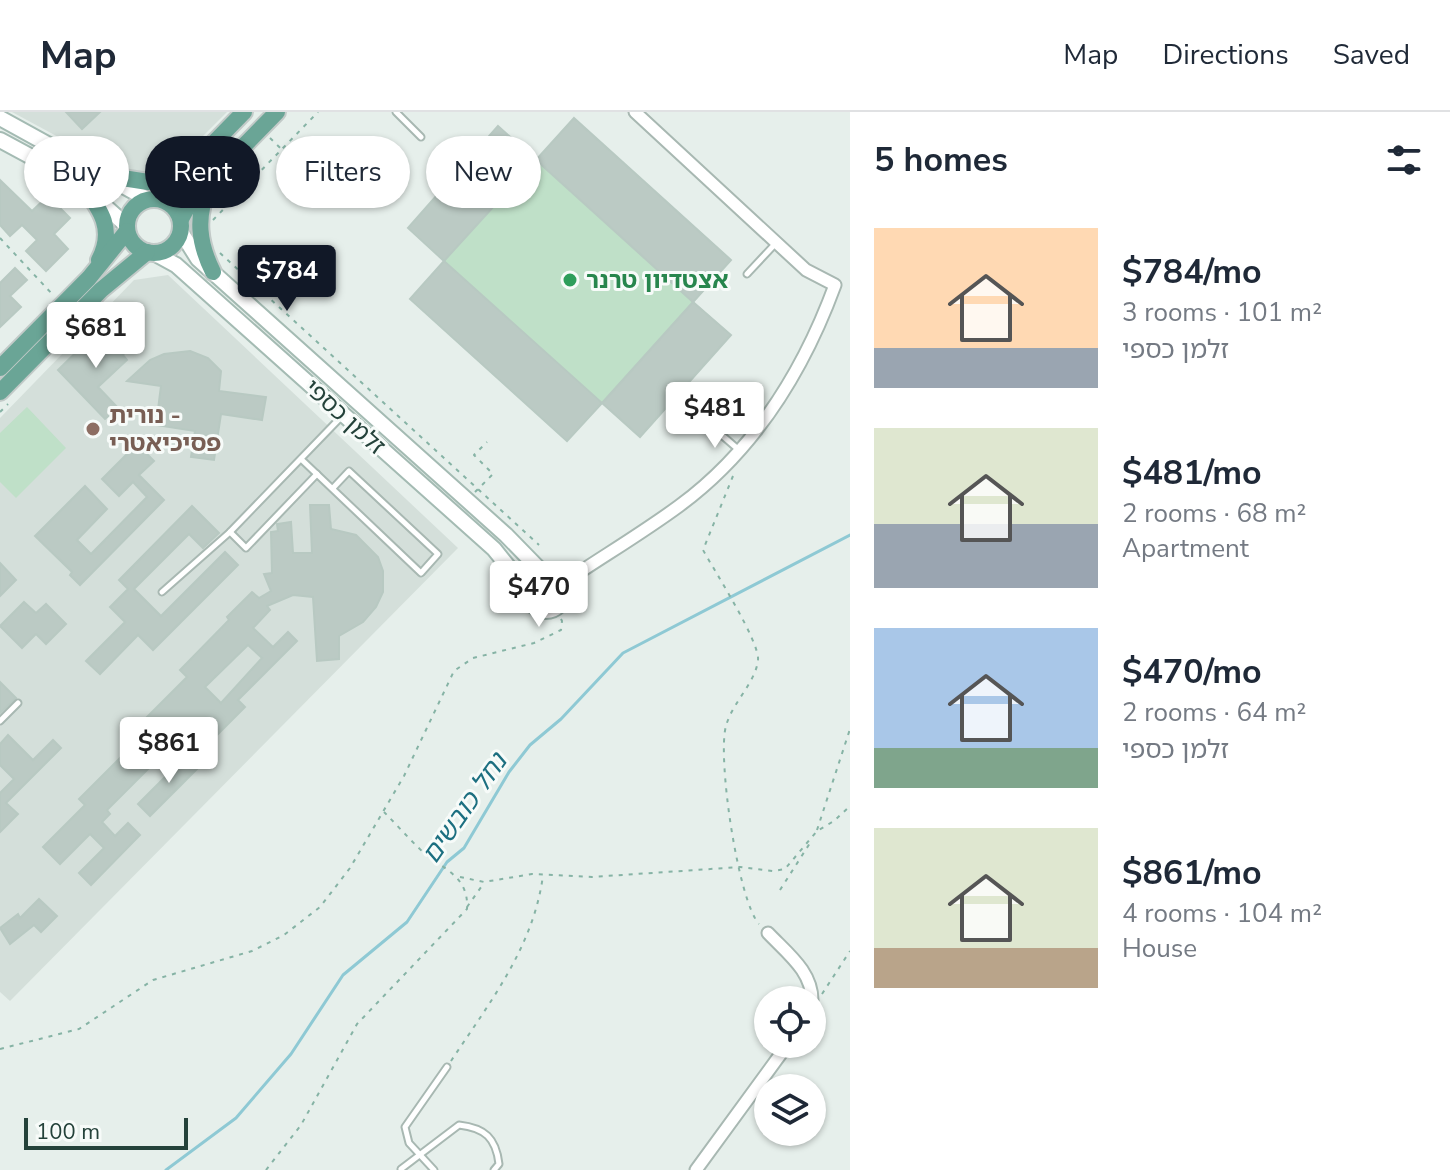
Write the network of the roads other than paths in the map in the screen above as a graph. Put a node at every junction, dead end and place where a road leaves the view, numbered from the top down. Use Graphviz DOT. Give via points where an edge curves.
graph roads {
  1 [pos="244,112"];
  2 [pos="277,112"];
  3 [pos="396,112"];
  4 [pos="635,112"];
  5 [pos="0,118"];
  6 [pos="31,136"];
  7 [pos="220,136"];
  8 [pos="253,136"];
  9 [pos="421,137"];
  10 [pos="0,140"];
  11 [pos="24,152"];
  12 [pos="145,202"];
  13 [pos="98,208"];
  14 [pos="106,208"];
  15 [pos="174,208"];
  16 [pos="185,208"];
  17 [pos="201,208"];
  18 [pos="181,226"];
  19 [pos="127,229"];
  20 [pos="777,242"];
  21 [pos="150,253"];
  22 [pos="213,272"];
  23 [pos="747,274"];
  24 [pos="89,278"];
  25 [pos="0,368"];
  26 [pos="0,392"];
  27 [pos="688,406"];
  28 [pos="343,415"];
  29 [pos="739,450"];
  30 [pos="301,459"];
  31 [pos="317,474"];
  32 [pos="333,488"];
  33 [pos="230,532"];
  34 [pos="545,575"];
  35 [pos="562,584"];
  36 [pos="528,591"];
  37 [pos="162,592"];
  38 [pos="18,703"];
  39 [pos="0,721"];
  40 [pos="768,933"];
  41 [pos="812,986"];
  42 [pos="778,1058"];
  43 [pos="447,1067"];
  44 [pos="418,1154"];
  45 [pos="401,1169"];
  46 [pos="434,1170"];
  47 [pos="494,1170"];
  48 [pos="696,1170"];
  1 -- 7 [label="main road"];
  2 -- 8 [label="main road"];
  3 -- 9 [label="lane"];
  4 -- 20 [label="street"];
  5 -- 6 [label="street"];
  10 -- 11 [label="street"];
  12 -- 19 [label="main road" via="134,207"];
  13 -- 24 [label="main road" via="108,237"];
  14 -- 19 [label="street"];
  15 -- 18 [label="main road"];
  16 -- 18 [label="main road"];
  17 -- 22 [label="main road" via="199,230"];
  18 -- 21 [label="main road" via="174,245"];
  18 -- 22 [label="street, זלמן כספי" via="191,252"];
  19 -- 21 [label="main road" via="134,244"];
  19 -- 24 [label="main road"];
  20 -- 23 [label="lane"];
  20 -- 29 [label="street" via="806,270 835,285 782,398"];
  21 -- 26 [label="main road" via="101,290"];
  21 -- 28 [label="street, זלמן כספי" via="176,265"];
  22 -- 34 [label="street, זלמן כספי"];
  24 -- 25 [label="main road"];
  27 -- 29 [label="lane"];
  28 -- 30 [label="lane"];
  28 -- 36 [label="street, זלמן כספי" via="494,549"];
  29 -- 35 [label="street" via="679,506"];
  30 -- 31 [label="lane"];
  30 -- 33 [label="lane"];
  31 -- 32 [label="lane"];
  31 -- 33 [label="lane" via="246,548"];
  32 -- 32 [label="lane" via="349,471 438,554 421,573"];
  33 -- 37 [label="lane"];
  34 -- 35 [label="street"];
  34 -- 36 [label="street"];
  35 -- 36 [label="street" via="564,597 544,611 534,606"];
  38 -- 39 [label="lane"];
  40 -- 41 [label="street"];
  42 -- 48 [label="street"];
  43 -- 44 [label="lane" via="405,1127"];
  44 -- 45 [label="lane"];
  44 -- 46 [label="lane"];
  44 -- 47 [label="lane" via="459,1125 474,1127 489,1134 497,1150 499,1164"];
}
